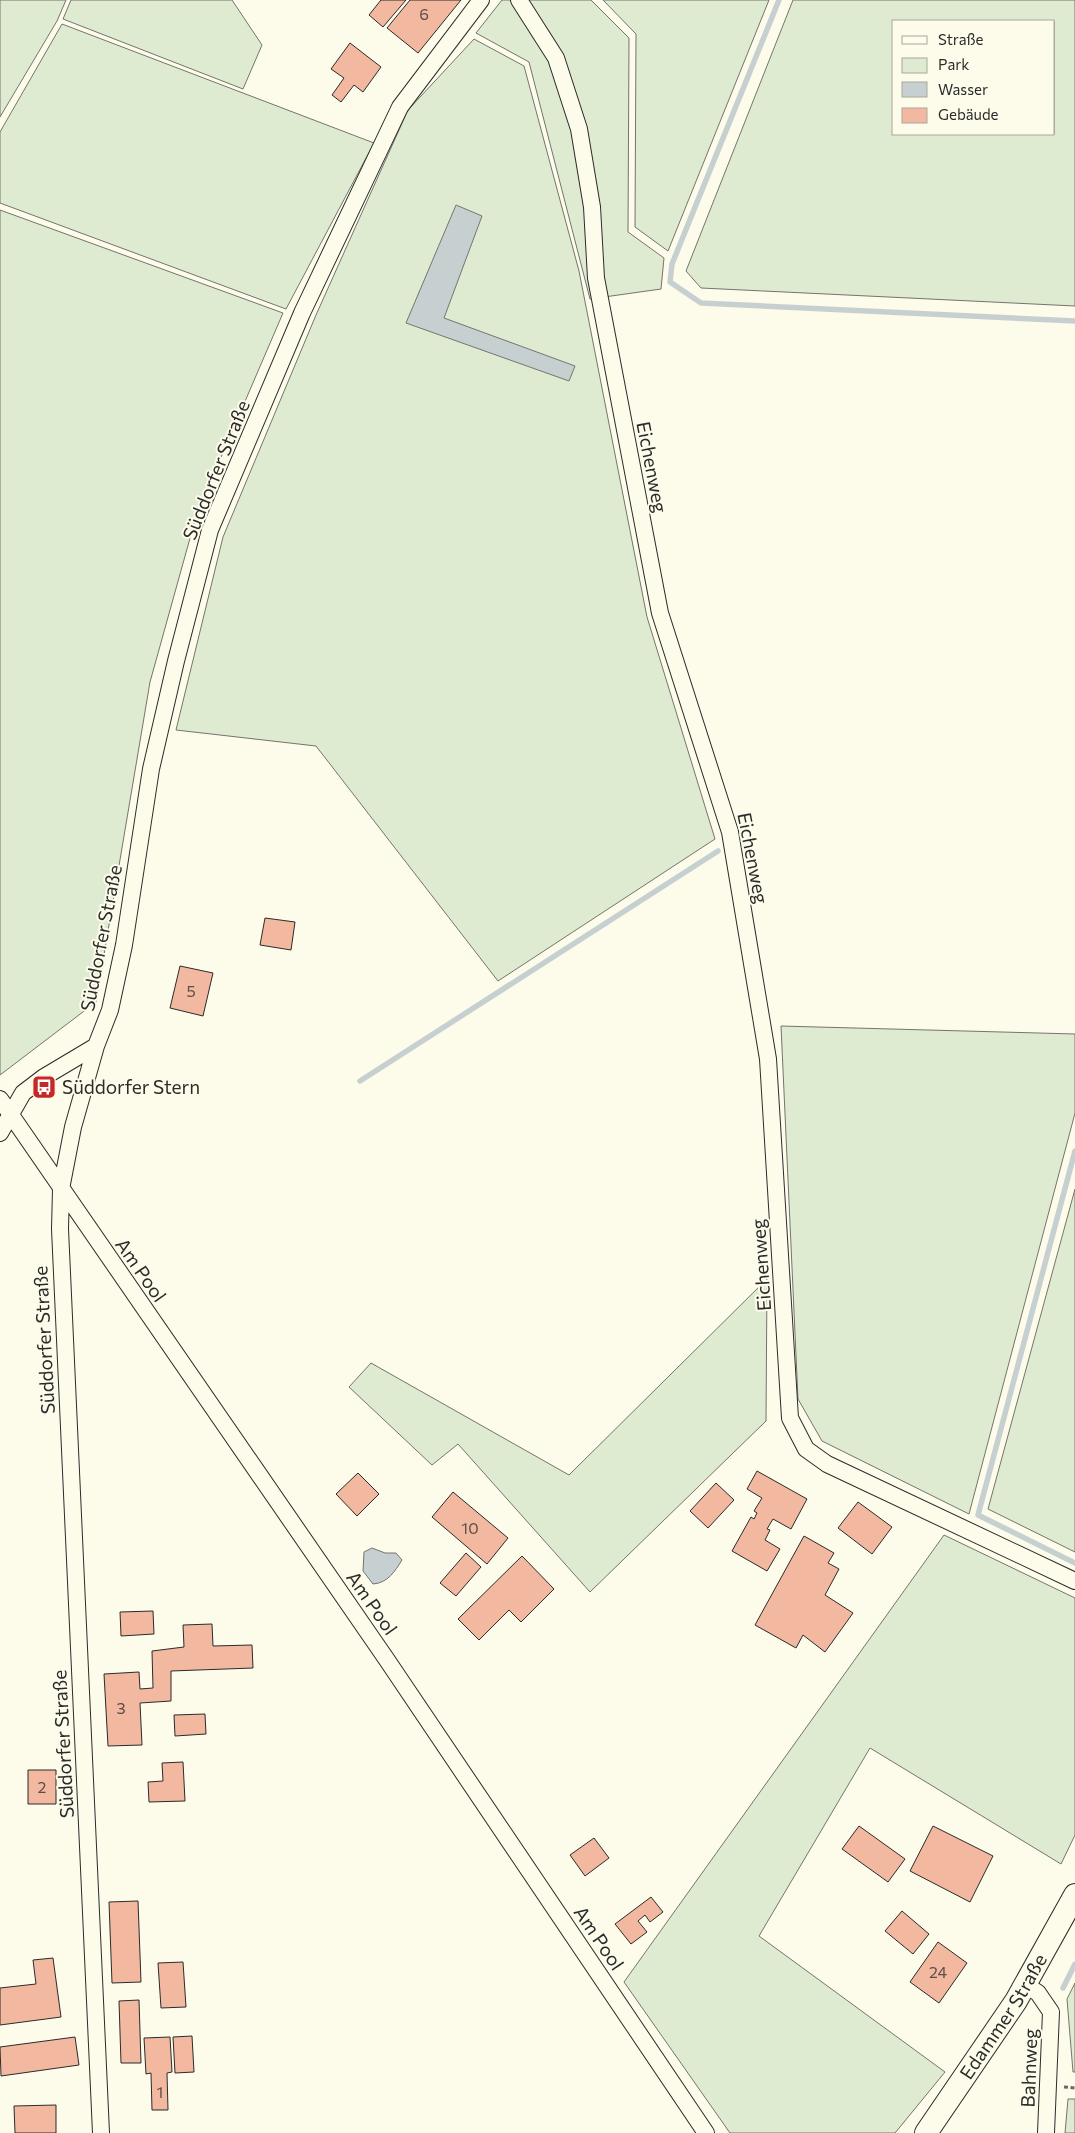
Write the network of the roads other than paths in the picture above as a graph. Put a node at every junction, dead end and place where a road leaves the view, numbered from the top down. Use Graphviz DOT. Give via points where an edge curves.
graph roads {
  1 [pos="481,0"];
  2 [pos="519,0"];
  3 [pos="96,1046"];
  4 [pos="0,1098"];
  5 [pos="10,1114"];
  6 [pos="0,1133"];
  7 [pos="61,1189"];
  8 [pos="1075,1581"];
  9 [pos="1075,1895"];
  10 [pos="1026,1985"];
  11 [pos="101,2133"];
  12 [pos="706,2133"];
  13 [pos="926,2133"];
  14 [pos="1046,2133"];
  1 -- 3 [label="street, Süddorfer Straße" via="400,107 302,314 210,530 151,769 124,945 110,1010"];
  2 -- 8 [label="street, Eichenweg" via="556,58 579,129 592,207 596,278 660,612 730,832 768,1058 790,1418 806,1449 828,1464"];
  3 -- 5 [label="street" via="23,1092"];
  3 -- 7 [label="street, Süddorfer Straße" via="73,1127"];
  4 -- 5 [label="street, Am Pool"];
  5 -- 6 [label="street"];
  5 -- 7 [label="street, Am Pool"];
  7 -- 11 [label="street, Süddorfer Straße" via="60,1230"];
  7 -- 12 [label="street, Am Pool" via="387,1660"];
  9 -- 10 [label="main road, Edammer Straße"];
  10 -- 13 [label="main road, Edammer Straße"];
  10 -- 14 [label="street, Bahnweg" via="1038,1993 1051,2012"];
}
